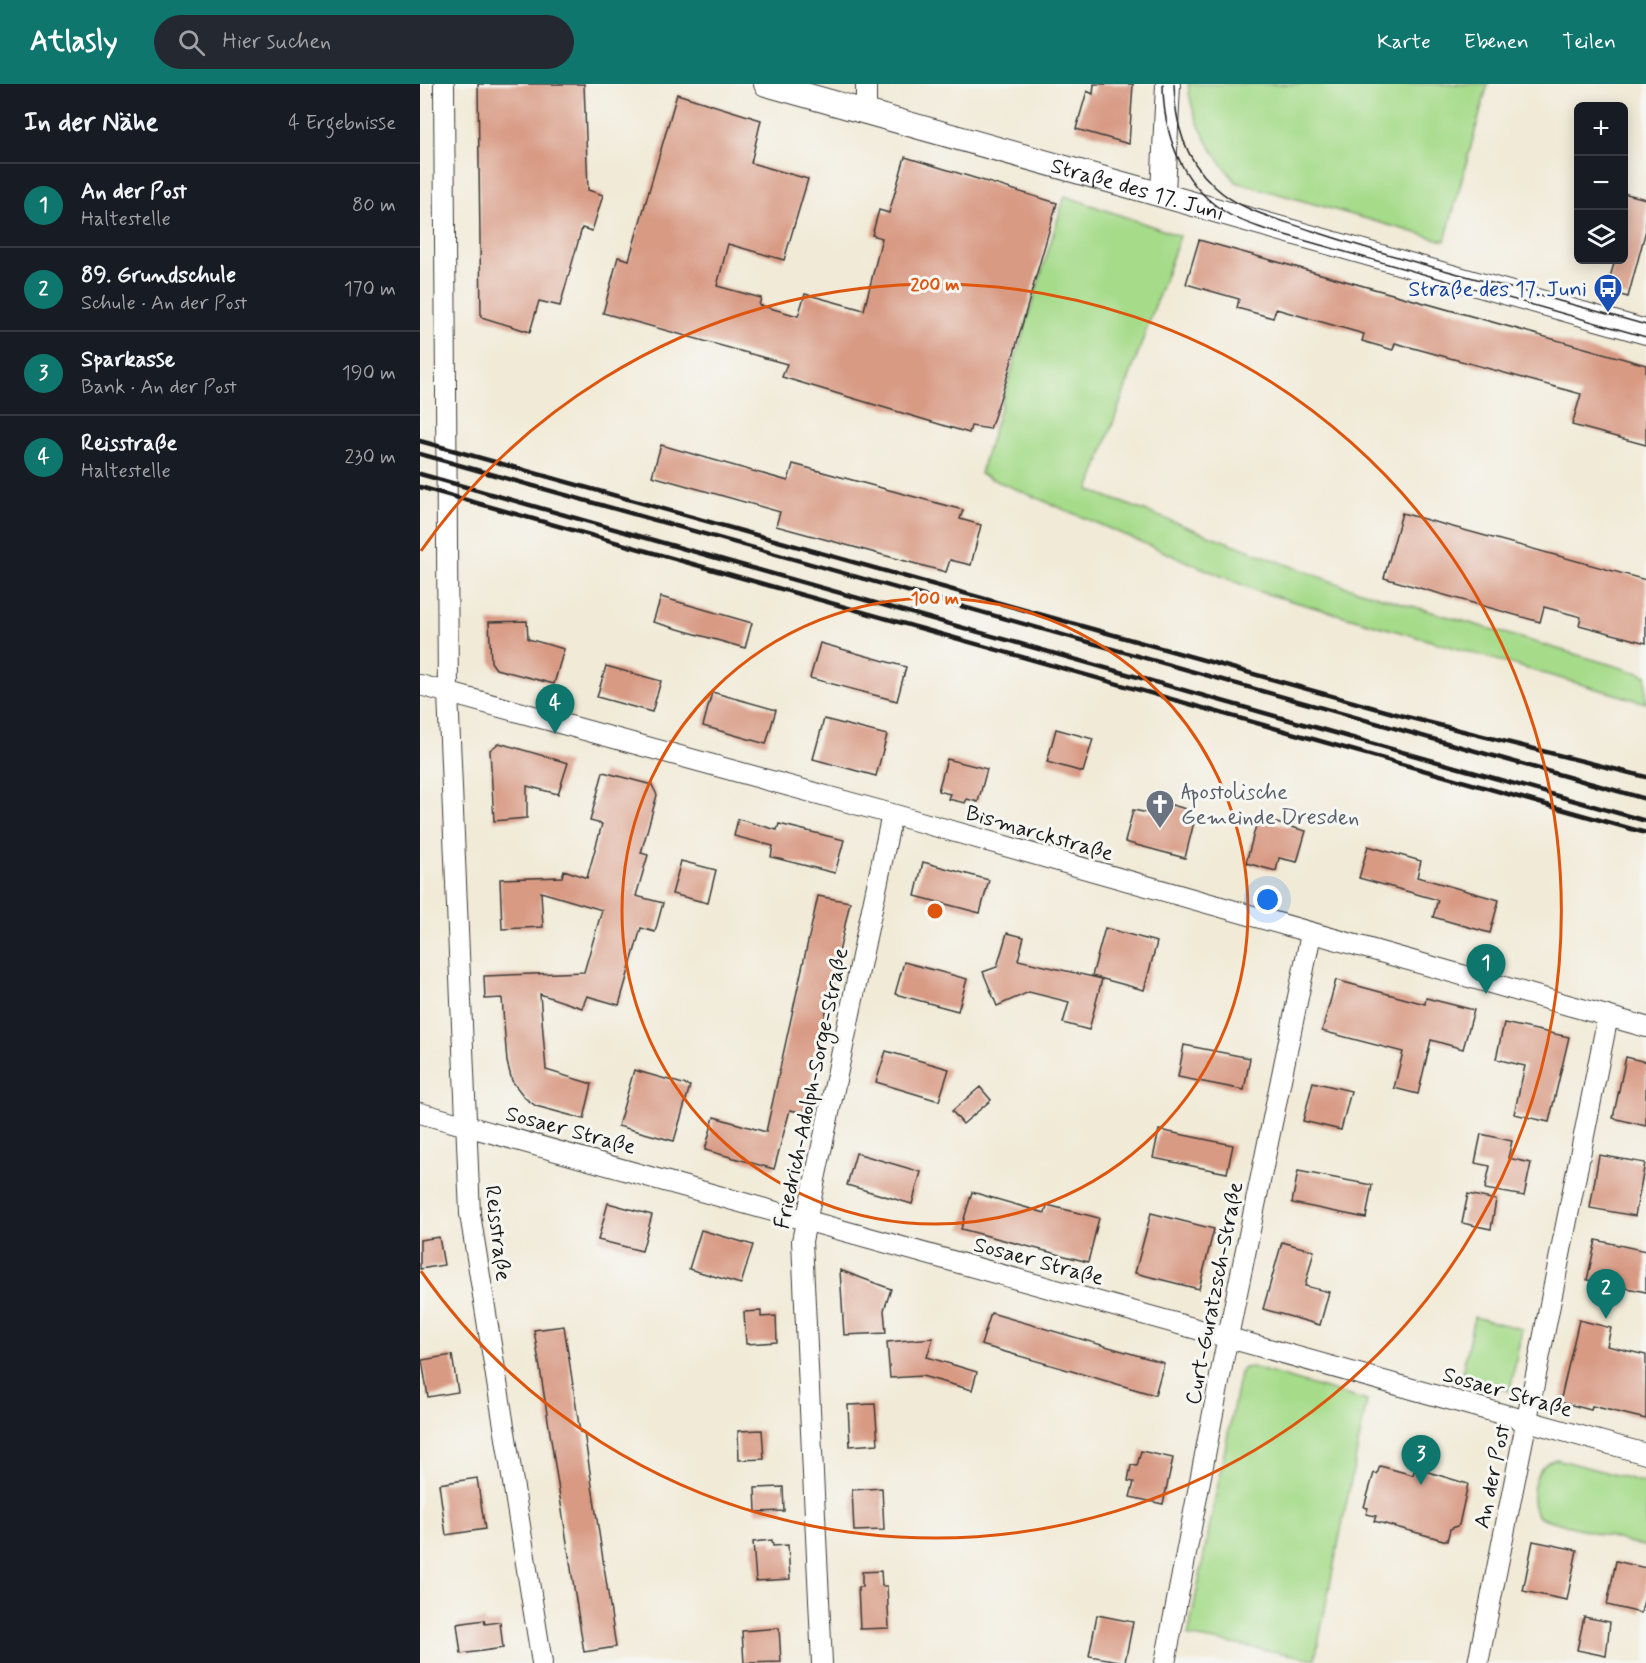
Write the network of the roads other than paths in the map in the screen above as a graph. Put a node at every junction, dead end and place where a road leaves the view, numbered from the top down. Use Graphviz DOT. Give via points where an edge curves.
graph roads {
  1 [pos="444,84"];
  2 [pos="766,84"];
  3 [pos="866,84"];
  4 [pos="1168,84"];
  5 [pos="867,112"];
  6 [pos="1163,194"];
  7 [pos="1646,332"];
  8 [pos="420,685"];
  9 [pos="448,693"];
  10 [pos="892,814"];
  11 [pos="1311,934"];
  12 [pos="1608,1016"];
  13 [pos="1646,1027"];
  14 [pos="420,1113"];
  15 [pos="465,1125"];
  16 [pos="805,1218"];
  17 [pos="1228,1337"];
  18 [pos="1527,1420"];
  19 [pos="1646,1454"];
  20 [pos="543,1663"];
  21 [pos="822,1663"];
  22 [pos="1165,1663"];
  23 [pos="1478,1663"];
  1 -- 9 [label="street, Reisstraße"];
  2 -- 5 [label="street, Straße des 17. Juni"];
  3 -- 5 [label="street"];
  4 -- 6 [label="street"];
  5 -- 6 [label="street, Straße des 17. Juni"];
  6 -- 7 [label="street, Straße des 17. Juni"];
  8 -- 9 [label="street, Bismarckstraße"];
  9 -- 10 [label="street, Bismarckstraße"];
  9 -- 15 [label="street, Reisstraße"];
  10 -- 11 [label="street, Bismarckstraße"];
  10 -- 16 [label="street, Friedrich-Adolph-Sorge-Straße"];
  11 -- 12 [label="street, Bismarckstraße"];
  11 -- 17 [label="street, Curt-Guratzsch-Straße"];
  12 -- 13 [label="street, Bismarckstraße"];
  12 -- 18 [label="street, An der Post"];
  14 -- 15 [label="street, Sosaer Straße"];
  15 -- 16 [label="street, Sosaer Straße"];
  15 -- 20 [label="street, Reisstraße" via="470,1214"];
  16 -- 17 [label="street, Sosaer Straße"];
  16 -- 21 [label="street, Friedrich-Adolph-Sorge-Straße" via="802,1241"];
  17 -- 18 [label="street, Sosaer Straße"];
  17 -- 22 [label="street, Curt-Guratzsch-Straße"];
  18 -- 19 [label="street, Sosaer Straße"];
  18 -- 23 [label="street, An der Post"];
}
